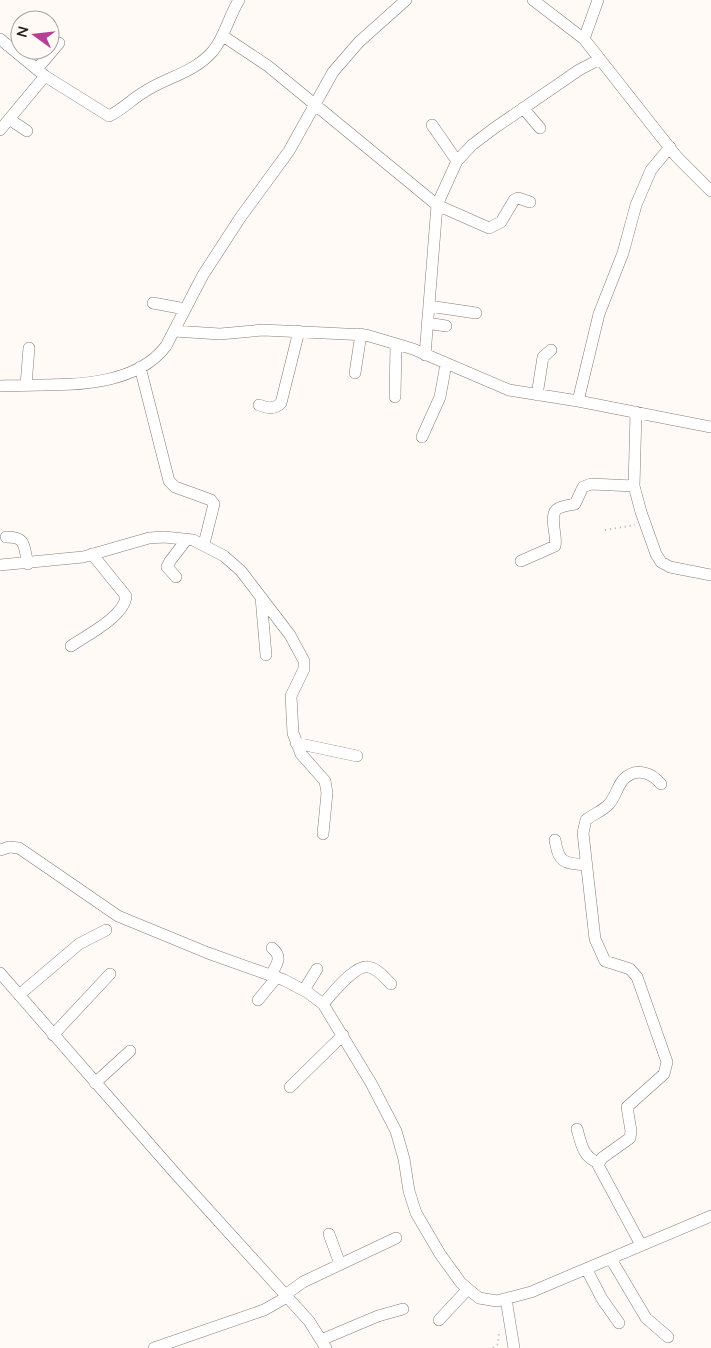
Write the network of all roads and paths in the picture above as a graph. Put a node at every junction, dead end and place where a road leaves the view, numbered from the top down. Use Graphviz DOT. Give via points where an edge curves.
graph roads {
  1 [pos="239,0"];
  2 [pos="406,0"];
  3 [pos="533,0"];
  4 [pos="598,0"];
  5 [pos="223,36"];
  6 [pos="0,39"];
  7 [pos="584,39"];
  8 [pos="600,59"];
  9 [pos="49,60"];
  10 [pos="41,72"];
  11 [pos="316,106"];
  12 [pos="523,108"];
  13 [pos="9,119"];
  14 [pos="432,124"];
  15 [pos="540,128"];
  16 [pos="0,130"];
  17 [pos="26,131"];
  18 [pos="670,147"];
  19 [pos="457,161"];
  20 [pos="711,190"];
  21 [pos="530,202"];
  22 [pos="437,204"];
  23 [pos="153,303"];
  24 [pos="429,306"];
  25 [pos="185,309"];
  26 [pos="476,313"];
  27 [pos="427,323"];
  28 [pos="446,326"];
  29 [pos="174,331"];
  30 [pos="299,331"];
  31 [pos="361,334"];
  32 [pos="396,344"];
  33 [pos="29,348"];
  34 [pos="551,350"];
  35 [pos="425,355"];
  36 [pos="446,364"];
  37 [pos="140,367"];
  38 [pos="355,373"];
  39 [pos="26,384"];
  40 [pos="0,386"];
  41 [pos="537,395"];
  42 [pos="395,397"];
  43 [pos="578,401"];
  44 [pos="259,405"];
  45 [pos="636,412"];
  46 [pos="711,427"];
  47 [pos="422,437"];
  48 [pos="634,486"];
  49 [pos="645,524"];
  50 [pos="605,530"];
  51 [pos="6,537"];
  52 [pos="187,539"];
  53 [pos="204,544"];
  54 [pos="92,554"];
  55 [pos="521,561"];
  56 [pos="28,564"];
  57 [pos="0,565"];
  58 [pos="711,575"];
  59 [pos="176,576"];
  60 [pos="261,597"];
  61 [pos="71,646"];
  62 [pos="266,655"];
  63 [pos="296,743"];
  64 [pos="356,756"];
  65 [pos="660,784"];
  66 [pos="323,834"];
  67 [pos="554,840"];
  68 [pos="0,850"];
  69 [pos="586,865"];
  70 [pos="106,930"];
  71 [pos="272,948"];
  72 [pos="317,969"];
  73 [pos="0,973"];
  74 [pos="110,974"];
  75 [pos="274,976"];
  76 [pos="391,984"];
  77 [pos="304,990"];
  78 [pos="19,995"];
  79 [pos="258,1000"];
  80 [pos="323,1004"];
  81 [pos="53,1035"];
  82 [pos="343,1035"];
  83 [pos="130,1051"];
  84 [pos="95,1083"];
  85 [pos="290,1087"];
  86 [pos="577,1130"];
  87 [pos="599,1162"];
  88 [pos="711,1216"];
  89 [pos="329,1234"];
  90 [pos="396,1238"];
  91 [pos="642,1245"];
  92 [pos="611,1259"];
  93 [pos="340,1264"];
  94 [pos="587,1270"];
  95 [pos="467,1290"];
  96 [pos="286,1296"];
  97 [pos="506,1299"];
  98 [pos="403,1309"];
  99 [pos="439,1320"];
  100 [pos="619,1323"];
  101 [pos="499,1329"];
  102 [pos="668,1337"];
  103 [pos="323,1344"];
  104 [pos="154,1348"];
  105 [pos="493,1348"];
  106 [pos="514,1348"];
  1 -- 5 [label="street"];
  2 -- 11 [label="street" via="359,42 333,72"];
  3 -- 7 [label="street"];
  4 -- 7 [label="street"];
  5 -- 10 [label="street" via="199,65 153,86 109,116"];
  5 -- 11 [label="street" via="268,66"];
  6 -- 10 [label="street"];
  7 -- 8 [label="street"];
  8 -- 12 [label="street"];
  8 -- 18 [label="street"];
  9 -- 10 [label="street"];
  10 -- 13 [label="street"];
  11 -- 22 [label="street"];
  11 -- 25 [label="street" via="289,152 221,246"];
  12 -- 15 [label="street"];
  12 -- 19 [label="street" via="472,144"];
  13 -- 16 [label="street"];
  13 -- 17 [label="street"];
  14 -- 19 [label="street"];
  18 -- 20 [label="street"];
  18 -- 43 [label="street" via="651,170 636,205 623,253 599,314"];
  19 -- 22 [label="street"];
  21 -- 22 [label="street" via="514,200 501,222 489,228"];
  22 -- 24 [label="street"];
  23 -- 25 [label="street"];
  24 -- 26 [label="street"];
  24 -- 27 [label="street"];
  25 -- 29 [label="street"];
  27 -- 28 [label="street"];
  27 -- 35 [label="street"];
  29 -- 30 [label="street" via="213,334"];
  29 -- 37 [label="street" via="159,355"];
  30 -- 31 [label="street"];
  30 -- 44 [label="street" via="281,403 269,408"];
  31 -- 32 [label="street"];
  31 -- 38 [label="street"];
  32 -- 35 [label="street"];
  32 -- 42 [label="street"];
  33 -- 39 [label="street"];
  34 -- 41 [label="street" via="544,358"];
  35 -- 36 [label="street"];
  36 -- 41 [label="street" via="497,386"];
  36 -- 47 [label="street" via="440,397"];
  37 -- 39 [label="street" via="103,380"];
  37 -- 53 [label="street" via="169,481 175,487 212,500 214,504"];
  39 -- 40 [label="street"];
  41 -- 43 [label="street"];
  43 -- 45 [label="street"];
  45 -- 46 [label="street"];
  45 -- 48 [label="street"];
  48 -- 49 [label="street"];
  48 -- 55 [label="street" via="591,484 583,487 574,504 554,512 555,546"];
  49 -- 50 [label="path"];
  49 -- 58 [label="street" via="665,566"];
  51 -- 56 [label="street" via="22,540"];
  52 -- 53 [label="street"];
  52 -- 54 [label="street" via="149,538"];
  52 -- 59 [label="street" via="168,567"];
  53 -- 60 [label="street" via="241,571"];
  54 -- 56 [label="street"];
  54 -- 61 [label="street" via="126,596 125,604 119,613"];
  56 -- 57 [label="street"];
  60 -- 62 [label="street"];
  60 -- 63 [label="street" via="294,640 304,661 304,669 291,696"];
  63 -- 64 [label="street"];
  63 -- 66 [label="street" via="301,754 325,781"];
  65 -- 69 [label="street" via="655,777 644,772 629,776 608,806 586,820 583,833"];
  67 -- 69 [label="street" via="562,860"];
  68 -- 75 [label="street" via="19,848 118,916"];
  69 -- 87 [label="street" via="595,939 600,952 605,961 630,969 637,977 667,1066 659,1080 626,1107 630,1138"];
  70 -- 78 [label="street" via="79,944"];
  71 -- 75 [label="street" via="280,957"];
  72 -- 77 [label="street"];
  73 -- 78 [label="street"];
  74 -- 81 [label="street"];
  75 -- 77 [label="street"];
  75 -- 79 [label="street"];
  76 -- 80 [label="street" via="377,971 363,967 355,970"];
  77 -- 80 [label="street"];
  78 -- 81 [label="street"];
  80 -- 82 [label="street"];
  81 -- 84 [label="street"];
  82 -- 85 [label="street"];
  82 -- 95 [label="street" via="396,1131 416,1214"];
  83 -- 84 [label="street"];
  84 -- 96 [label="street"];
  86 -- 87 [label="street" via="585,1153"];
  87 -- 91 [label="street" via="598,1168"];
  88 -- 91 [label="street"];
  89 -- 93 [label="street"];
  90 -- 93 [label="street"];
  91 -- 92 [label="street"];
  92 -- 94 [label="street"];
  92 -- 102 [label="street" via="646,1318"];
  93 -- 96 [label="street" via="297,1285"];
  94 -- 97 [label="street"];
  94 -- 100 [label="street"];
  95 -- 97 [label="street" via="479,1298"];
  95 -- 99 [label="street"];
  96 -- 103 [label="street" via="309,1321"];
  96 -- 104 [label="street" via="264,1310"];
  97 -- 106 [label="street"];
  98 -- 103 [label="street" via="378,1316"];
  101 -- 105 [label="path" via="500,1338"];
}
